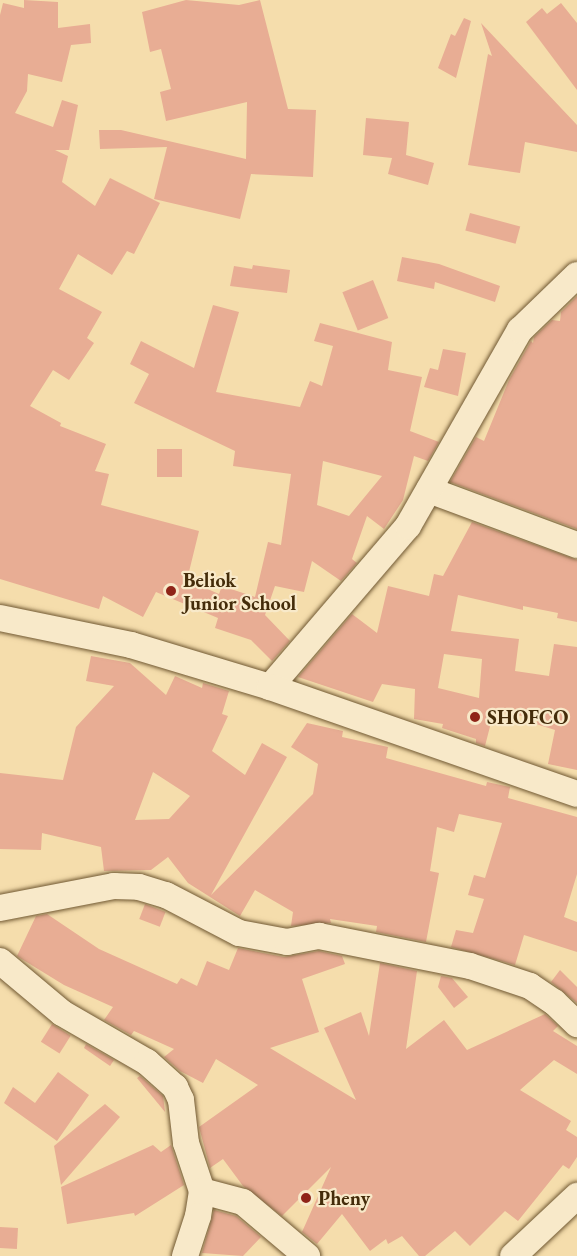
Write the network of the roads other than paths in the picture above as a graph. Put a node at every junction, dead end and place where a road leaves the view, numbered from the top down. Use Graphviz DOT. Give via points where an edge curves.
graph roads {
  1 [pos="577,275"];
  2 [pos="429,490"];
  3 [pos="577,545"];
  4 [pos="0,618"];
  5 [pos="270,687"];
  6 [pos="577,794"];
  7 [pos="0,908"];
  8 [pos="0,961"];
  9 [pos="577,1024"];
  10 [pos="202,1191"];
  11 [pos="577,1196"];
  12 [pos="184,1256"];
  13 [pos="307,1256"];
  14 [pos="513,1256"];
  1 -- 2 [label="street" via="520,330"];
  2 -- 3 [label="street"];
  2 -- 5 [label="street" via="408,526"];
  4 -- 5 [label="street" via="131,645"];
  5 -- 6 [label="street"];
  7 -- 9 [label="street" via="114,886 139,887 166,895 239,933 287,942 319,936 470,966 530,986"];
  8 -- 10 [label="street" via="62,1012 147,1062 175,1087 181,1100 186,1143"];
  10 -- 12 [label="street"];
  10 -- 13 [label="street" via="243,1202"];
  11 -- 14 [label="street"];
}
